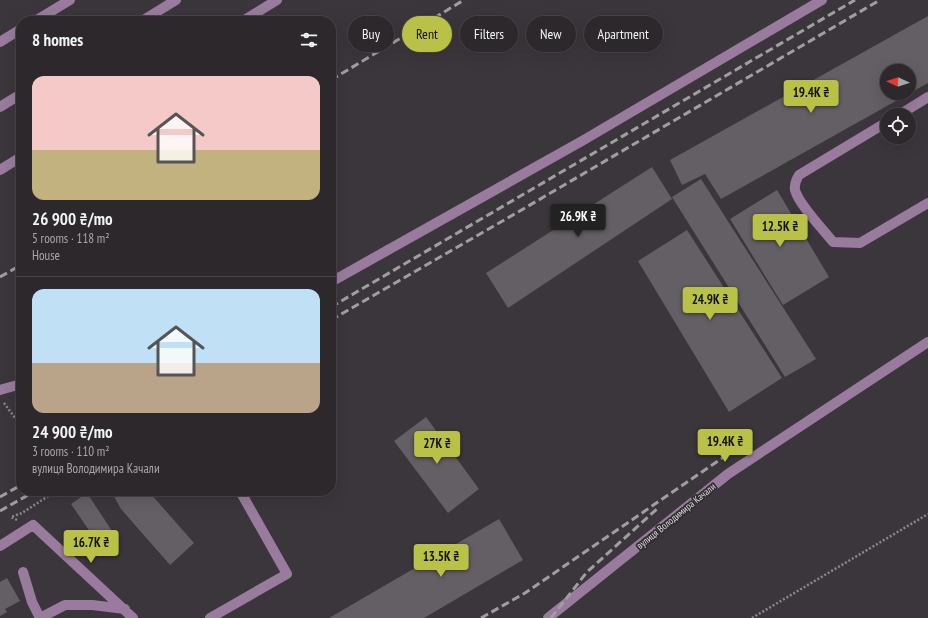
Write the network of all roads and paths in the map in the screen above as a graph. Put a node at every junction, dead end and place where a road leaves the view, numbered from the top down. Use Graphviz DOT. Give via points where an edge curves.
graph roads {
  1 [pos="70,0"];
  2 [pos="176,0"];
  3 [pos="277,0"];
  4 [pos="822,0"];
  5 [pos="43,16"];
  6 [pos="150,16"];
  7 [pos="251,16"];
  8 [pos="16,32"];
  9 [pos="0,42"];
  10 [pos="16,97"];
  11 [pos="928,97"];
  12 [pos="0,107"];
  13 [pos="910,108"];
  14 [pos="880,126"];
  15 [pos="16,160"];
  16 [pos="0,170"];
  17 [pos="928,203"];
  18 [pos="336,279"];
  19 [pos="928,342"];
  20 [pos="16,385"];
  21 [pos="0,390"];
  22 [pos="3,401"];
  23 [pos="16,419"];
  24 [pos="48,496"];
  25 [pos="243,496"];
  26 [pos="22,513"];
  27 [pos="928,514"];
  28 [pos="0,546"];
  29 [pos="22,572"];
  30 [pos="570,600"];
  31 [pos="125,609"];
  32 [pos="40,618"];
  33 [pos="133,618"];
  34 [pos="210,618"];
  35 [pos="548,618"];
  36 [pos="560,618"];
  37 [pos="752,618"];
  1 -- 5 [label="street"];
  2 -- 6 [label="street"];
  3 -- 7 [label="street"];
  4 -- 18 [label="street" via="582,141"];
  8 -- 9 [label="street"];
  10 -- 12 [label="street"];
  11 -- 13 [label="street"];
  14 -- 17 [label="street" via="799,175 795,181 795,190 802,203 833,242 860,243"];
  15 -- 16 [label="street"];
  19 -- 30 [label="street, вулиця Володимира Качали" via="728,474"];
  20 -- 21 [label="street"];
  22 -- 23 [label="path"];
  24 -- 26 [label="path"];
  25 -- 34 [label="street" via="287,574"];
  27 -- 37 [label="path"];
  28 -- 31 [label="street" via="33,525"];
  29 -- 32 [label="street"];
  30 -- 35 [label="street, вулиця Володимира Качали"];
  30 -- 36 [label="street"];
  31 -- 32 [label="street" via="66,605"];
  31 -- 33 [label="street"];
}
